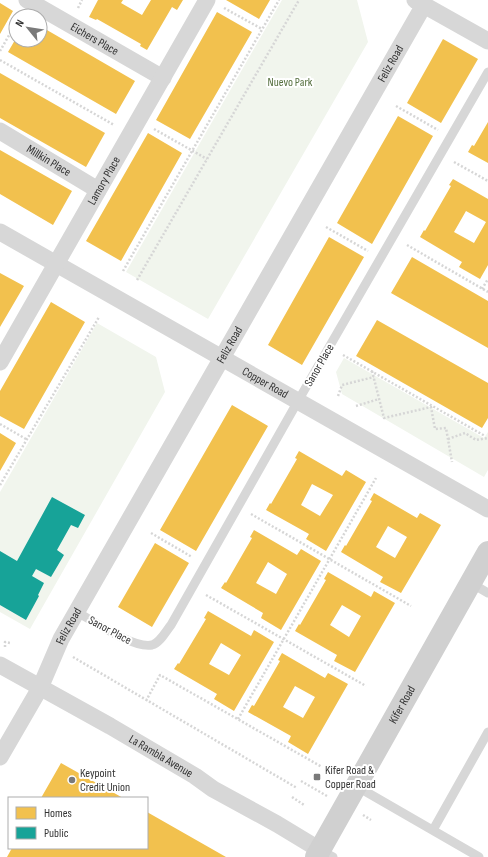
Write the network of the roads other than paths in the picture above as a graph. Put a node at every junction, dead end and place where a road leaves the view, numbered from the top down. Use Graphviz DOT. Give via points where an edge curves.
graph roads {
  1 [pos="27,0"];
  2 [pos="207,0"];
  3 [pos="419,3"];
  4 [pos="488,41"];
  5 [pos="488,72"];
  6 [pos="163,78"];
  7 [pos="0,131"];
  8 [pos="98,190"];
  9 [pos="0,232"];
  10 [pos="56,264"];
  11 [pos="222,358"];
  12 [pos="0,362"];
  13 [pos="298,401"];
  14 [pos="488,509"];
  15 [pos="488,552"];
  16 [pos="480,588"];
  17 [pos="77,612"];
  18 [pos="0,665"];
  19 [pos="40,688"];
  20 [pos="488,732"];
  21 [pos="0,757"];
  22 [pos="356,786"];
  23 [pos="433,830"];
  24 [pos="323,855"];
  25 [pos="479,857"];
  1 -- 6 [label="street, Eichers Place"];
  2 -- 6 [label="street, Lamory Place"];
  3 -- 4 [label="street"];
  3 -- 11 [label="street, Feliz Road"];
  5 -- 13 [label="lane, Sanor Place"];
  6 -- 8 [label="street, Lamory Place"];
  7 -- 8 [label="street, Millkin Place"];
  8 -- 10 [label="street, Lamory Place"];
  9 -- 10 [label="street, Copper Road"];
  10 -- 11 [label="street, Copper Road"];
  10 -- 12 [label="street, Lamory Place"];
  11 -- 13 [label="street, Copper Road"];
  11 -- 17 [label="street, Feliz Road"];
  13 -- 14 [label="street, Copper Road"];
  13 -- 17 [label="lane, Sanor Place" via="164,635 154,644 143,646"];
  15 -- 16 [label="main road, Kifer Road"];
  16 -- 22 [label="main road, Kifer Road"];
  17 -- 19 [label="street, Feliz Road" via="60,639"];
  18 -- 19 [label="street, La Rambla Avenue"];
  19 -- 21 [label="street, Feliz Road"];
  19 -- 24 [label="street, La Rambla Avenue" via="277,824"];
  20 -- 23 [label="lane"];
  22 -- 23 [label="lane"];
  22 -- 24 [label="main road, Kifer Road"];
  23 -- 25 [label="lane"];
}
